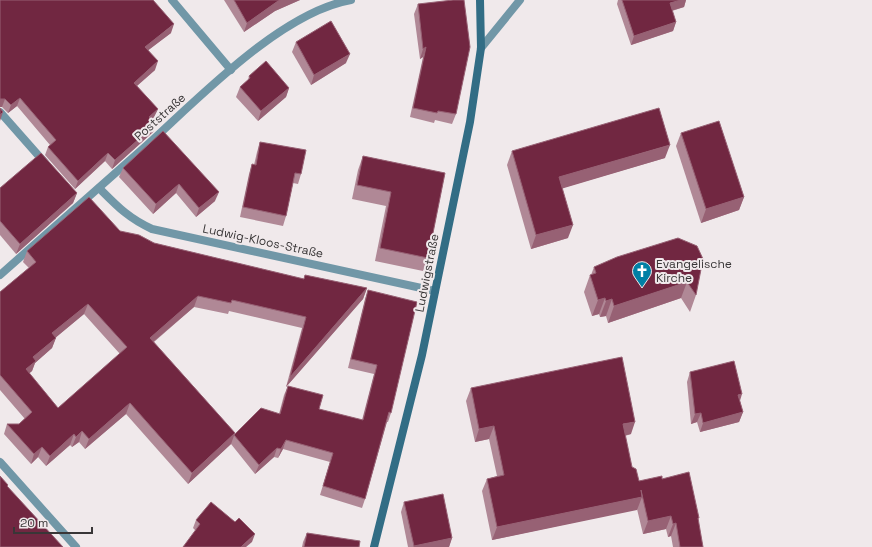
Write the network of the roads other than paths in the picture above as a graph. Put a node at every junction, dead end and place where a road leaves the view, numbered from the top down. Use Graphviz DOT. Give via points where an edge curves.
graph roads {
  1 [pos="172,0"];
  2 [pos="351,0"];
  3 [pos="480,0"];
  4 [pos="520,0"];
  5 [pos="481,48"];
  6 [pos="231,70"];
  7 [pos="0,112"];
  8 [pos="51,169"];
  9 [pos="99,188"];
  10 [pos="0,275"];
  11 [pos="435,291"];
  12 [pos="0,462"];
  13 [pos="76,547"];
  14 [pos="374,547"];
  1 -- 6 [label="street"];
  2 -- 6 [label="street, Poststraße" via="303,18"];
  3 -- 5 [label="main road, Ludwigstraße"];
  4 -- 5 [label="street"];
  5 -- 11 [label="main road, Ludwigstraße" via="476,88"];
  6 -- 9 [label="street, Poststraße"];
  7 -- 8 [label="street"];
  9 -- 10 [label="street, Poststraße" via="79,201"];
  9 -- 11 [label="street, Ludwig-Kloos-Straße" via="123,213 152,229"];
  11 -- 14 [label="main road, Ludwigstraße" via="407,419"];
  12 -- 13 [label="street"];
}
